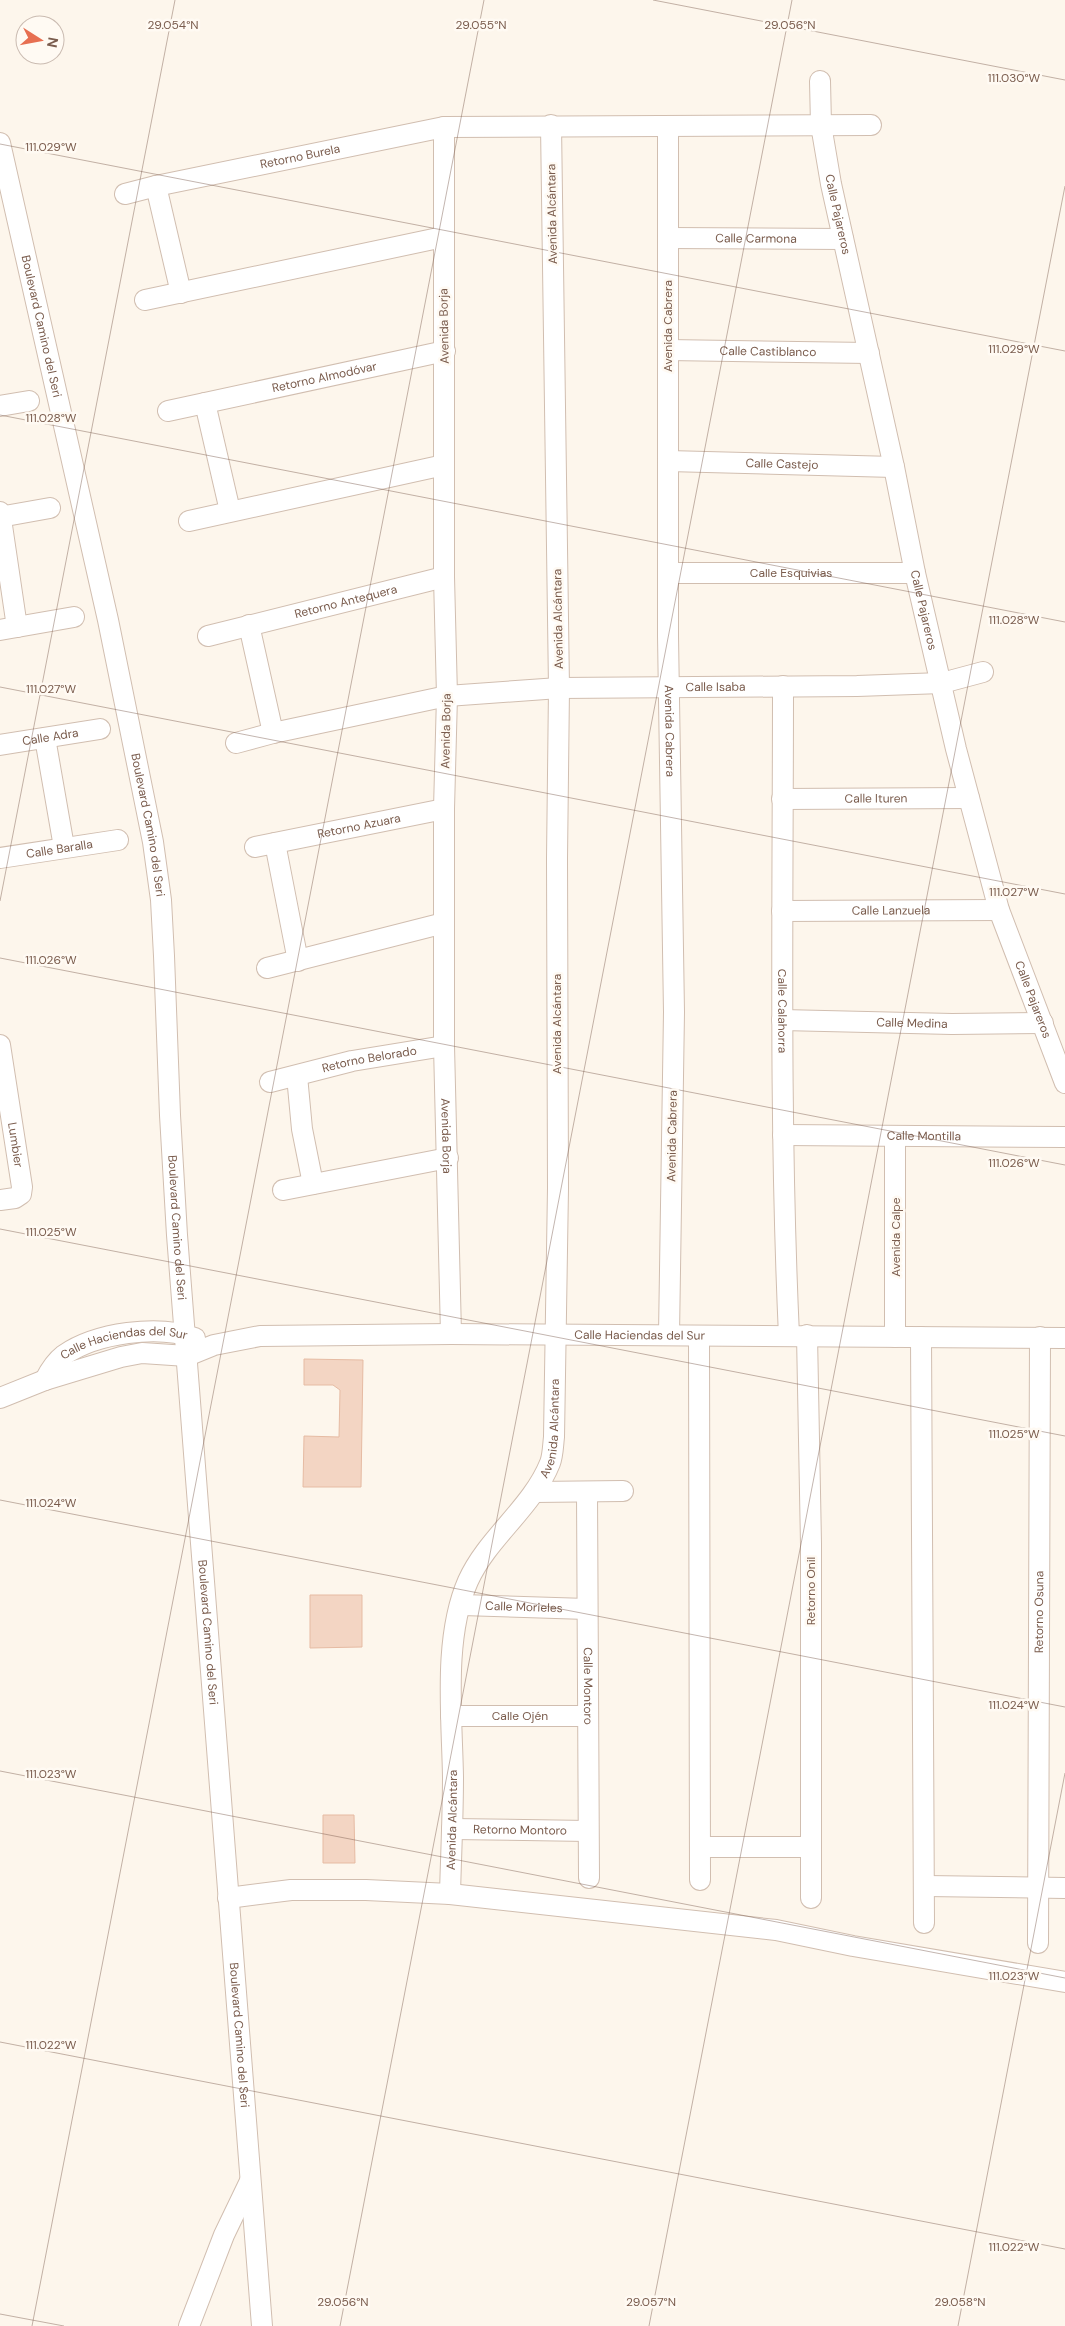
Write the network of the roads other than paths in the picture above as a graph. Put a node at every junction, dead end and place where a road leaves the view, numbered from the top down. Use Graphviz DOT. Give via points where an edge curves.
graph roads {
  1 [pos="820,80"];
  2 [pos="551,125"];
  3 [pos="821,125"];
  4 [pos="871,125"];
  5 [pos="668,126"];
  6 [pos="444,127"];
  7 [pos="0,143"];
  8 [pos="156,186"];
  9 [pos="125,194"];
  10 [pos="443,237"];
  11 [pos="668,238"];
  12 [pos="843,240"];
  13 [pos="180,294"];
  14 [pos="145,300"];
  15 [pos="668,350"];
  16 [pos="445,351"];
  17 [pos="870,353"];
  18 [pos="29,401"];
  19 [pos="205,403"];
  20 [pos="0,406"];
  21 [pos="168,411"];
  22 [pos="668,461"];
  23 [pos="444,465"];
  24 [pos="894,467"];
  25 [pos="50,508"];
  26 [pos="230,511"];
  27 [pos="0,515"];
  28 [pos="189,521"];
  29 [pos="669,573"];
  30 [pos="915,573"];
  31 [pos="444,577"];
  32 [pos="74,617"];
  33 [pos="250,625"];
  34 [pos="9,629"];
  35 [pos="208,636"];
  36 [pos="983,672"];
  37 [pos="942,683"];
  38 [pos="783,686"];
  39 [pos="669,687"];
  40 [pos="559,688"];
  41 [pos="447,696"];
  42 [pos="100,729"];
  43 [pos="273,733"];
  44 [pos="45,738"];
  45 [pos="236,743"];
  46 [pos="0,744"];
  47 [pos="969,798"];
  48 [pos="782,799"];
  49 [pos="444,809"];
  50 [pos="118,840"];
  51 [pos="275,843"];
  52 [pos="64,847"];
  53 [pos="255,847"];
  54 [pos="0,858"];
  55 [pos="999,910"];
  56 [pos="782,911"];
  57 [pos="444,923"];
  58 [pos="298,961"];
  59 [pos="267,968"];
  60 [pos="782,1020"];
  61 [pos="1043,1023"];
  62 [pos="0,1045"];
  63 [pos="444,1046"];
  64 [pos="297,1076"];
  65 [pos="270,1082"];
  66 [pos="1065,1083"];
  67 [pos="783,1135"];
  68 [pos="1065,1137"];
  69 [pos="895,1138"];
  70 [pos="448,1158"];
  71 [pos="313,1184"];
  72 [pos="283,1190"];
  73 [pos="0,1200"];
  74 [pos="185,1334"];
  75 [pos="451,1334"];
  76 [pos="557,1334"];
  77 [pos="669,1335"];
  78 [pos="700,1336"];
  79 [pos="798,1336"];
  80 [pos="895,1337"];
  81 [pos="1040,1337"];
  82 [pos="921,1338"];
  83 [pos="1065,1338"];
  84 [pos="214,1344"];
  85 [pos="187,1356"];
  86 [pos="45,1380"];
  87 [pos="0,1398"];
  88 [pos="623,1491"];
  89 [pos="534,1492"];
  90 [pos="587,1492"];
  91 [pos="462,1605"];
  92 [pos="587,1608"];
  93 [pos="451,1716"];
  94 [pos="588,1716"];
  95 [pos="452,1829"];
  96 [pos="588,1831"];
  97 [pos="700,1847"];
  98 [pos="811,1847"];
  99 [pos="589,1878"];
  100 [pos="700,1880"];
  101 [pos="926,1886"];
  102 [pos="1039,1887"];
  103 [pos="1065,1888"];
  104 [pos="450,1894"];
  105 [pos="228,1898"];
  106 [pos="811,1898"];
  107 [pos="924,1923"];
  108 [pos="1038,1943"];
  109 [pos="1065,1982"];
  110 [pos="251,2180"];
  111 [pos="189,2326"];
  112 [pos="262,2326"];
  1 -- 3 [label="street, Calle Pajareros"];
  2 -- 5 [label="street"];
  2 -- 6 [label="street"];
  2 -- 40 [label="street, Avenida Alcántara"];
  3 -- 4 [label="street"];
  3 -- 5 [label="street"];
  3 -- 12 [label="street, Calle Pajareros"];
  5 -- 11 [label="street, Avenida Cabrera"];
  6 -- 8 [label="street, Retorno Burela"];
  6 -- 10 [label="street, Avenida Borja"];
  7 -- 74 [label="street, Boulevard Camino del Seri" via="108,620 153,842 162,910 170,1115"];
  8 -- 9 [label="street, Retorno Burela"];
  8 -- 13 [label="street"];
  10 -- 13 [label="street"];
  10 -- 16 [label="street, Avenida Borja"];
  11 -- 12 [label="street, Calle Carmona"];
  11 -- 15 [label="street, Avenida Cabrera"];
  12 -- 17 [label="street, Calle Pajareros"];
  13 -- 14 [label="street"];
  15 -- 17 [label="street, Calle Castiblanco"];
  15 -- 22 [label="street, Avenida Cabrera"];
  16 -- 19 [label="street, Retorno Almodóvar"];
  16 -- 23 [label="street, Avenida Borja"];
  17 -- 24 [label="street, Calle Pajareros"];
  18 -- 20 [label="street"];
  19 -- 21 [label="street, Retorno Almodóvar"];
  19 -- 26 [label="street"];
  22 -- 24 [label="street, Calle Castejo"];
  22 -- 29 [label="street, Avenida Cabrera"];
  23 -- 26 [label="street"];
  23 -- 31 [label="street, Avenida Borja"];
  24 -- 30 [label="street, Calle Pajareros"];
  25 -- 27 [label="street"];
  26 -- 28 [label="street"];
  27 -- 34 [label="street"];
  29 -- 30 [label="street, Calle Esquivias"];
  29 -- 39 [label="street, Avenida Cabrera"];
  30 -- 37 [label="street, Calle Pajareros"];
  31 -- 33 [label="street, Retorno Antequera"];
  31 -- 41 [label="street, Avenida Borja"];
  32 -- 34 [label="street"];
  33 -- 35 [label="street, Retorno Antequera"];
  33 -- 43 [label="street"];
  36 -- 37 [label="street, Calle Isaba"];
  37 -- 38 [label="street, Calle Isaba"];
  37 -- 47 [label="street, Calle Pajareros"];
  38 -- 39 [label="street, Calle Isaba"];
  38 -- 48 [label="street, Calle Calahorra"];
  39 -- 40 [label="street, Calle Isaba"];
  39 -- 77 [label="street, Avenida Cabrera" via="674,1012"];
  40 -- 41 [label="street, Calle Isaba"];
  40 -- 76 [label="street, Avenida Alcántara"];
  41 -- 43 [label="street"];
  41 -- 49 [label="street, Avenida Borja"];
  42 -- 44 [label="street, Calle Adra"];
  43 -- 45 [label="street"];
  44 -- 46 [label="street, Calle Adra"];
  44 -- 52 [label="street"];
  47 -- 48 [label="street, Calle Ituren"];
  47 -- 55 [label="street, Calle Pajareros"];
  48 -- 56 [label="street, Calle Calahorra"];
  49 -- 51 [label="street, Retorno Azuara"];
  49 -- 57 [label="street, Avenida Borja"];
  50 -- 52 [label="street, Calle Baralla"];
  51 -- 53 [label="street, Retorno Azuara"];
  51 -- 58 [label="street"];
  52 -- 54 [label="street, Calle Baralla"];
  55 -- 56 [label="street, Calle Lanzuela"];
  55 -- 61 [label="street, Calle Pajareros"];
  56 -- 60 [label="street, Calle Calahorra"];
  57 -- 58 [label="street"];
  57 -- 63 [label="street, Avenida Borja"];
  58 -- 59 [label="street"];
  60 -- 61 [label="street, Calle Medina"];
  60 -- 67 [label="street, Calle Calahorra"];
  61 -- 66 [label="street, Calle Pajareros"];
  62 -- 73 [label="street, Lumbier" via="22,1187 21,1194"];
  63 -- 64 [label="street, Retorno Belorado" via="352,1061"];
  63 -- 70 [label="street, Avenida Borja"];
  64 -- 65 [label="street, Retorno Belorado"];
  64 -- 71 [label="street" via="302,1129"];
  67 -- 69 [label="street, Calle Montilla"];
  67 -- 79 [label="street, Calle Calahorra"];
  68 -- 69 [label="street, Calle Montilla"];
  69 -- 80 [label="street, Avenida Calpe"];
  70 -- 71 [label="street"];
  70 -- 75 [label="street, Avenida Borja"];
  71 -- 72 [label="street"];
  74 -- 84 [label="street, Calle Haciendas del Sur"];
  74 -- 85 [label="street, Boulevard Camino del Seri"];
  74 -- 86 [label="street, Calle Haciendas del Sur" via="134,1332 79,1347 64,1355"];
  75 -- 76 [label="street, Calle Haciendas del Sur"];
  75 -- 84 [label="street, Calle Haciendas del Sur" via="260,1336"];
  76 -- 77 [label="street, Calle Haciendas del Sur"];
  76 -- 89 [label="street, Avenida Alcántara" via="554,1437 550,1462"];
  77 -- 78 [label="street, Calle Haciendas del Sur"];
  78 -- 79 [label="street, Calle Haciendas del Sur"];
  78 -- 97 [label="street"];
  79 -- 80 [label="street, Calle Haciendas del Sur"];
  79 -- 98 [label="street, Retorno Onil" via="811,1553"];
  80 -- 82 [label="street, Calle Haciendas del Sur"];
  81 -- 82 [label="street, Calle Haciendas del Sur"];
  81 -- 83 [label="street, Calle Haciendas del Sur"];
  81 -- 102 [label="street, Retorno Osuna"];
  82 -- 101 [label="street"];
  84 -- 85 [label="street, Calle Haciendas del Sur"];
  85 -- 86 [label="street, Calle Haciendas del Sur" via="142,1353 121,1356"];
  85 -- 105 [label="street, Boulevard Camino del Seri"];
  86 -- 87 [label="street, Calle Haciendas del Sur"];
  88 -- 90 [label="street"];
  89 -- 90 [label="street"];
  89 -- 91 [label="street, Avenida Alcántara" via="476,1567"];
  90 -- 92 [label="street, Calle Montoro"];
  91 -- 92 [label="street, Calle Morieles"];
  91 -- 93 [label="street, Avenida Alcántara" via="455,1625"];
  92 -- 94 [label="street, Calle Montoro"];
  93 -- 94 [label="street, Calle Ojén"];
  93 -- 95 [label="street, Avenida Alcántara"];
  94 -- 96 [label="street, Calle Montoro"];
  95 -- 96 [label="street, Retorno Montoro"];
  95 -- 104 [label="street, Avenida Alcántara"];
  96 -- 99 [label="street, Calle Montoro"];
  97 -- 98 [label="street"];
  97 -- 100 [label="street"];
  98 -- 106 [label="street, Retorno Onil"];
  101 -- 102 [label="street"];
  101 -- 107 [label="street"];
  102 -- 103 [label="street"];
  102 -- 108 [label="street, Retorno Osuna"];
  104 -- 105 [label="street" via="291,1890"];
  104 -- 109 [label="street" via="776,1930"];
  105 -- 110 [label="street, Boulevard Camino del Seri"];
  110 -- 111 [label="street" via="224,2235"];
  110 -- 112 [label="street, Boulevard Camino del Seri"];
}
